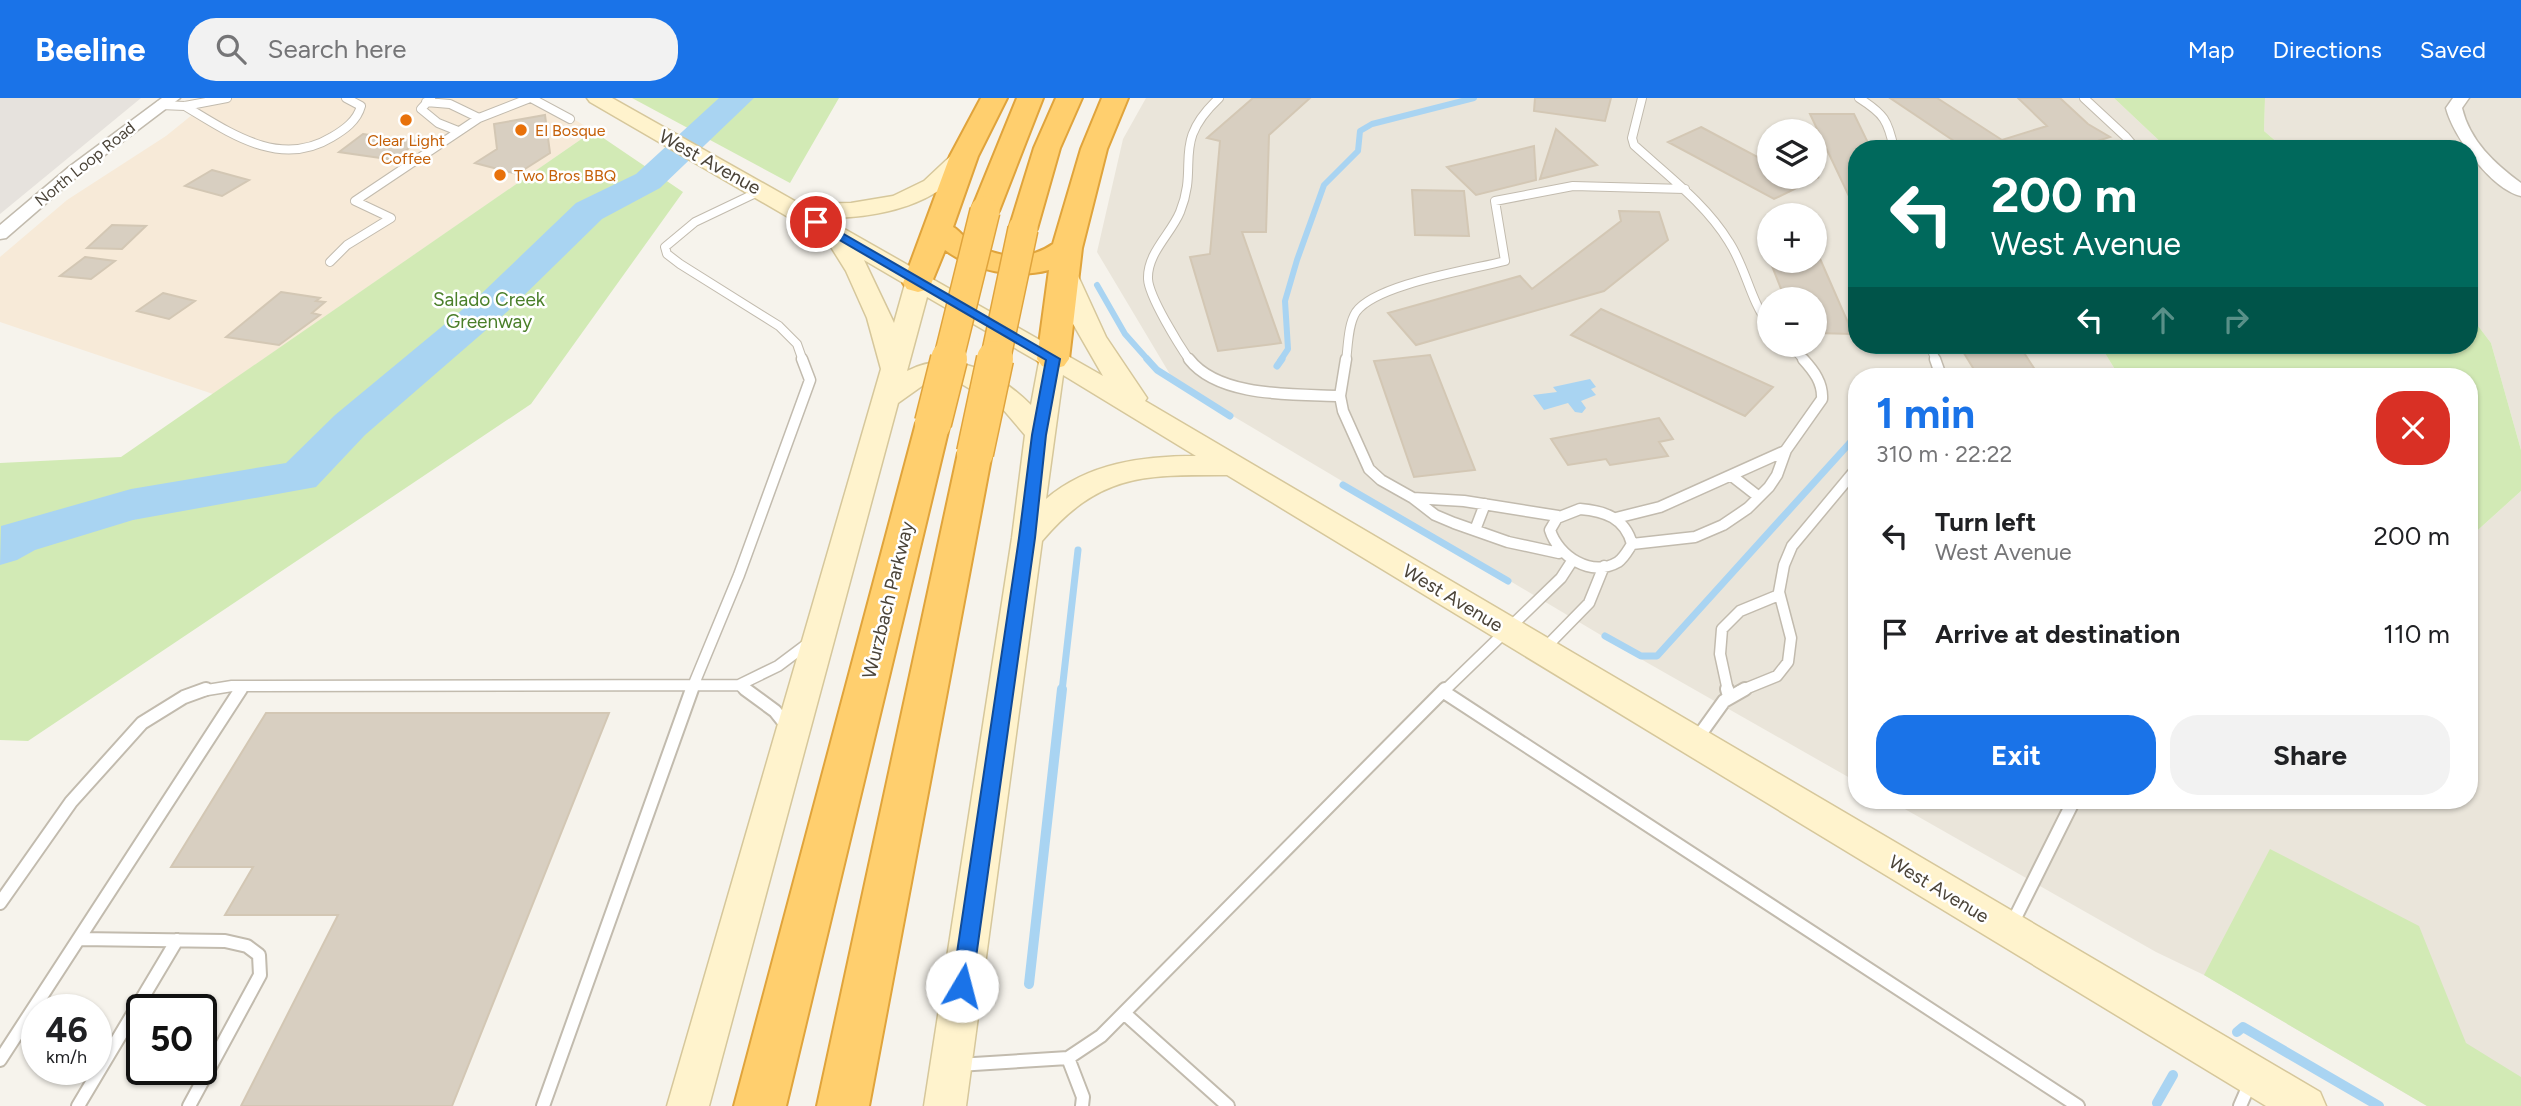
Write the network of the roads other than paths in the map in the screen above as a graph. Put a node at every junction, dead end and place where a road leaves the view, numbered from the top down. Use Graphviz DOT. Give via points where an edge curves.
graph roads {
  1 [pos="228,98"];
  2 [pos="346,98"];
  3 [pos="531,98"];
  4 [pos="597,98"];
  5 [pos="994,98"];
  6 [pos="1030,98"];
  7 [pos="1069,98"];
  8 [pos="1115,98"];
  9 [pos="1219,98"];
  10 [pos="1642,98"];
  11 [pos="1859,98"];
  12 [pos="2084,98"];
  13 [pos="2461,98"];
  14 [pos="428,100"];
  15 [pos="172,103"];
  16 [pos="479,118"];
  17 [pos="570,119"];
  18 [pos="458,131"];
  19 [pos="1892,140"];
  20 [pos="2129,140"];
  21 [pos="2466,140"];
  22 [pos="2478,151"];
  23 [pos="964,156"];
  24 [pos="1685,189"];
  25 [pos="760,191"];
  26 [pos="2521,191"];
  27 [pos="798,211"];
  28 [pos="940,219"];
  29 [pos="834,233"];
  30 [pos="0,234"];
  31 [pos="1065,259"];
  32 [pos="330,262"];
  33 [pos="919,283"];
  34 [pos="1757,308"];
  35 [pos="1803,357"];
  36 [pos="1053,359"];
  37 [pos="893,368"];
  38 [pos="1340,396"];
  39 [pos="884,401"];
  40 [pos="1145,413"];
  41 [pos="1039,435"];
  42 [pos="1785,451"];
  43 [pos="1233,466"];
  44 [pos="1732,476"];
  45 [pos="1848,479"];
  46 [pos="1759,497"];
  47 [pos="1413,498"];
  48 [pos="1485,504"];
  49 [pos="1558,516"];
  50 [pos="1616,518"];
  51 [pos="1475,530"];
  52 [pos="1027,538"];
  53 [pos="1632,544"];
  54 [pos="1559,553"];
  55 [pos="1572,561"];
  56 [pos="1604,566"];
  57 [pos="1779,595"];
  58 [pos="1505,629"];
  59 [pos="818,636"];
  60 [pos="1542,651"];
  61 [pos="693,685"];
  62 [pos="739,685"];
  63 [pos="243,686"];
  64 [pos="1444,692"];
  65 [pos="1729,696"];
  66 [pos="792,731"];
  67 [pos="1694,742"];
  68 [pos="2070,809"];
  69 [pos="0,903"];
  70 [pos="2009,931"];
  71 [pos="79,939"];
  72 [pos="177,940"];
  73 [pos="871,974"];
  74 [pos="1124,1013"];
  75 [pos="1068,1058"];
  76 [pos="0,1060"];
  77 [pos="951,1065"];
  78 [pos="2254,1076"];
  79 [pos="78,1106"];
  80 [pos="188,1106"];
  81 [pos="543,1106"];
  82 [pos="688,1106"];
  83 [pos="760,1106"];
  84 [pos="843,1106"];
  85 [pos="867,1106"];
  86 [pos="945,1106"];
  87 [pos="1082,1106"];
  88 [pos="1228,1106"];
  89 [pos="2078,1106"];
  90 [pos="2240,1106"];
  91 [pos="2305,1106"];
  1 -- 15 [label="lane"];
  2 -- 15 [label="lane" via="361,106 352,122 317,146 286,152 264,150"];
  3 -- 16 [label="lane"];
  3 -- 17 [label="lane"];
  4 -- 25 [label="main road, West Avenue"];
  5 -- 23 [label="highway"];
  6 -- 83 [label="highway, Wurzbach Parkway, bridge" via="985,211"];
  7 -- 73 [label="highway, bridge" via="1047,148 1023,229"];
  8 -- 31 [label="highway" via="1094,149"];
  9 -- 38 [label="lane" via="1193,124 1183,201 1152,259 1147,275 1151,294 1191,362 1204,374 1277,392"];
  10 -- 24 [label="lane" via="1634,145"];
  11 -- 19 [label="lane" via="1880,112"];
  12 -- 20 [label="lane"];
  13 -- 21 [label="street" via="2454,108"];
  14 -- 16 [label="lane" via="450,104"];
  14 -- 18 [label="lane" via="421,109"];
  15 -- 30 [label="street, North Loop Road" via="75,170"];
  16 -- 18 [label="lane"];
  18 -- 32 [label="lane" via="355,201 391,218 347,245"];
  22 -- 26 [label="street"];
  23 -- 27 [label="main road" via="934,185 902,201 847,212"];
  23 -- 28 [label="highway"];
  24 -- 34 [label="lane" via="1731,244"];
  24 -- 38 [label="lane" via="1573,186 1495,201 1505,261 1392,289 1366,301 1354,315"];
  25 -- 27 [label="main road, West Avenue"];
  25 -- 61 [label="lane" via="689,227 665,247 680,264 779,326 797,344 810,380 739,575"];
  27 -- 29 [label="main road, West Avenue"];
  28 -- 31 [label="highway" via="949,241 967,252 1013,266"];
  28 -- 33 [label="highway"];
  29 -- 33 [label="main road, West Avenue"];
  29 -- 37 [label="main road" via="880,318"];
  31 -- 36 [label="highway"];
  31 -- 40 [label="main road" via="1079,314 1106,363"];
  33 -- 36 [label="main road, West Avenue"];
  33 -- 37 [label="main road"];
  35 -- 42 [label="lane" via="1812,366 1824,399"];
  36 -- 40 [label="main road, West Avenue"];
  36 -- 41 [label="main road"];
  37 -- 39 [label="main road"];
  38 -- 47 [label="lane" via="1369,469"];
  39 -- 41 [label="main road" via="916,376 960,370 1014,402"];
  39 -- 59 [label="main road"];
  40 -- 43 [label="main road, West Avenue"];
  41 -- 52 [label="main road"];
  42 -- 44 [label="lane"];
  42 -- 46 [label="lane" via="1777,475"];
  43 -- 52 [label="main road" via="1161,466 1095,479 1062,500"];
  43 -- 58 [label="main road, West Avenue"];
  44 -- 46 [label="lane"];
  44 -- 50 [label="lane" via="1660,507"];
  45 -- 57 [label="lane" via="1792,546"];
  46 -- 53 [label="lane" via="1734,520 1713,529 1682,540"];
  47 -- 48 [label="lane"];
  47 -- 51 [label="lane" via="1435,515"];
  48 -- 49 [label="lane"];
  48 -- 51 [label="lane"];
  49 -- 50 [label="lane" via="1580,509"];
  49 -- 54 [label="lane" via="1549,533"];
  50 -- 53 [label="lane" via="1631,534"];
  51 -- 54 [label="lane"];
  52 -- 77 [label="main road"];
  53 -- 56 [label="lane" via="1619,562"];
  54 -- 55 [label="lane"];
  55 -- 56 [label="lane"];
  55 -- 58 [label="lane" via="1561,578"];
  56 -- 60 [label="lane" via="1599,590 1587,607"];
  57 -- 65 [label="lane" via="1726,619 1720,633"];
  57 -- 65 [label="lane" via="1790,631 1792,651 1787,665 1764,684"];
  58 -- 60 [label="main road, West Avenue"];
  58 -- 64 [label="lane"];
  59 -- 62 [label="lane" via="778,666"];
  59 -- 66 [label="main road"];
  60 -- 67 [label="main road, West Avenue"];
  61 -- 62 [label="lane"];
  61 -- 63 [label="lane"];
  61 -- 81 [label="lane"];
  62 -- 66 [label="lane" via="775,711"];
  63 -- 69 [label="lane" via="206,689 184,697 142,723 71,802"];
  63 -- 71 [label="lane"];
  64 -- 74 [label="lane"];
  64 -- 89 [label="lane"];
  65 -- 67 [label="lane"];
  66 -- 82 [label="main road"];
  67 -- 70 [label="main road, West Avenue"];
  68 -- 70 [label="lane"];
  70 -- 78 [label="main road, West Avenue"];
  71 -- 72 [label="lane"];
  71 -- 76 [label="lane"];
  72 -- 79 [label="lane"];
  72 -- 80 [label="lane" via="225,941 247,946 259,955 260,975"];
  73 -- 84 [label="highway"];
  73 -- 85 [label="highway"];
  74 -- 75 [label="lane" via="1101,1036"];
  74 -- 88 [label="lane"];
  75 -- 77 [label="lane"];
  75 -- 87 [label="lane"];
  77 -- 86 [label="main road"];
  78 -- 90 [label="lane"];
  78 -- 91 [label="main road, West Avenue"];
}
